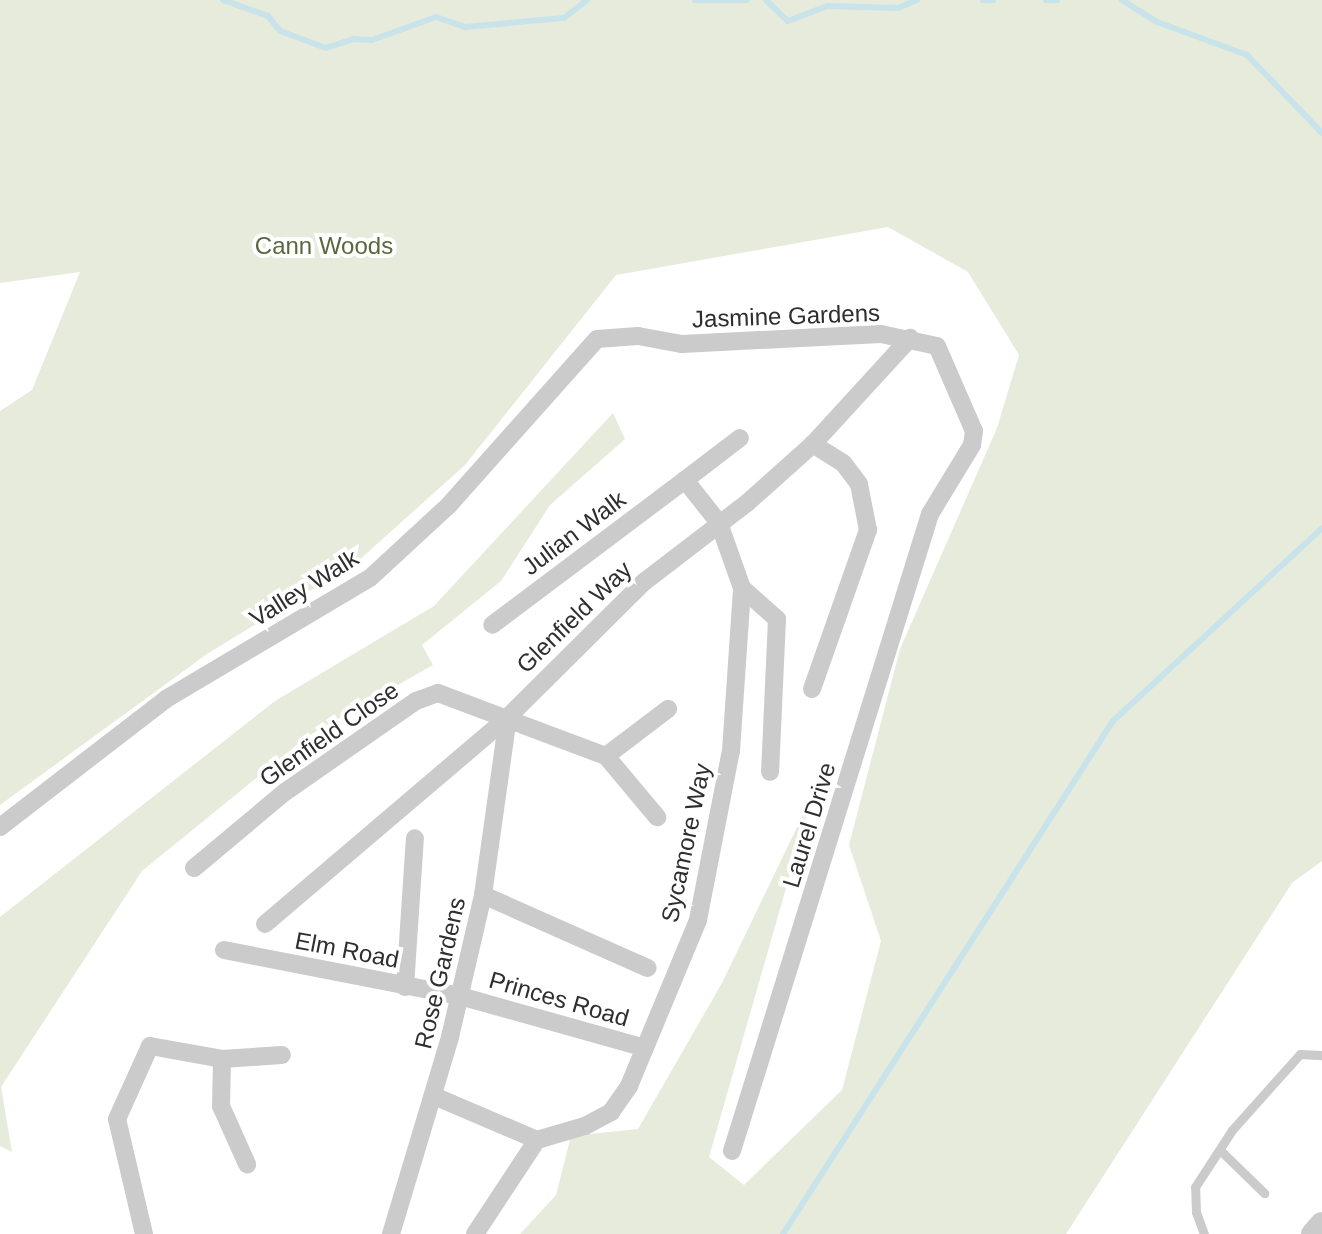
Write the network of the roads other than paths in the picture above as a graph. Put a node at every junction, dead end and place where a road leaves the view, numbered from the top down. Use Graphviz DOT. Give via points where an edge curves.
graph roads {
  1 [pos="638,336"];
  2 [pos="910,338"];
  3 [pos="974,431"];
  4 [pos="740,438"];
  5 [pos="813,444"];
  6 [pos="685,480"];
  7 [pos="719,523"];
  8 [pos="742,588"];
  9 [pos="492,625"];
  10 [pos="812,689"];
  11 [pos="668,709"];
  12 [pos="508,717"];
  13 [pos="606,756"];
  14 [pos="770,772"];
  15 [pos="657,817"];
  16 [pos="0,827"];
  17 [pos="415,838"];
  18 [pos="194,868"];
  19 [pos="483,895"];
  20 [pos="265,924"];
  21 [pos="224,950"];
  22 [pos="648,968"];
  23 [pos="405,987"];
  24 [pos="460,996"];
  25 [pos="645,1048"];
  26 [pos="282,1055"];
  27 [pos="1322,1055"];
  28 [pos="222,1059"];
  29 [pos="434,1096"];
  30 [pos="537,1140"];
  31 [pos="1220,1150"];
  32 [pos="732,1151"];
  33 [pos="247,1164"];
  34 [pos="1264,1193"];
  35 [pos="1322,1224"];
  36 [pos="144,1234"];
  37 [pos="391,1234"];
  38 [pos="475,1234"];
  39 [pos="1204,1234"];
  40 [pos="1313,1234"];
  1 -- 2 [label="street, Jasmine Gardens" via="682,344 815,334"];
  1 -- 16 [label="street, Valley Walk" via="597,339 449,505 370,578 166,699"];
  2 -- 3 [label="street, Jasmine Gardens" via="937,346"];
  2 -- 5 [label="street, Glenfield Way"];
  3 -- 32 [label="street, Laurel Drive" via="972,445 930,514"];
  4 -- 6 [label="street, Julian Walk"];
  5 -- 7 [label="street, Glenfield Way"];
  5 -- 10 [label="street" via="843,463 859,484 868,530"];
  6 -- 7 [label="street"];
  6 -- 9 [label="street, Julian Walk"];
  7 -- 8 [label="street, Sycamore Way"];
  7 -- 12 [label="street, Glenfield Way" via="644,582"];
  8 -- 14 [label="street" via="777,619"];
  8 -- 25 [label="street, Sycamore Way" via="731,751 698,920"];
  11 -- 13 [label="street"];
  12 -- 13 [label="street, Glenfield Close"];
  12 -- 18 [label="street, Glenfield Close" via="438,693 416,701 285,792"];
  12 -- 19 [label="street, Rose Gardens"];
  12 -- 20 [label="street, Glenfield Way"];
  13 -- 15 [label="street"];
  17 -- 23 [label="street"];
  19 -- 22 [label="street"];
  19 -- 24 [label="street, Rose Gardens"];
  21 -- 23 [label="street, Elm Road"];
  23 -- 24 [label="street, Elm Road"];
  24 -- 25 [label="street, Princes Road"];
  24 -- 29 [label="street, Rose Gardens"];
  25 -- 30 [label="street, Sycamore Way" via="611,1112"];
  26 -- 28 [label="street"];
  27 -- 31 [label="lane" via="1300,1054"];
  28 -- 33 [label="street" via="221,1106"];
  28 -- 36 [label="street" via="150,1046 131,1080 117,1119"];
  29 -- 30 [label="street"];
  29 -- 37 [label="street, Rose Gardens"];
  30 -- 38 [label="street"];
  31 -- 34 [label="lane"];
  31 -- 39 [label="lane" via="1195,1187"];
  35 -- 40 [label="street"];
}
